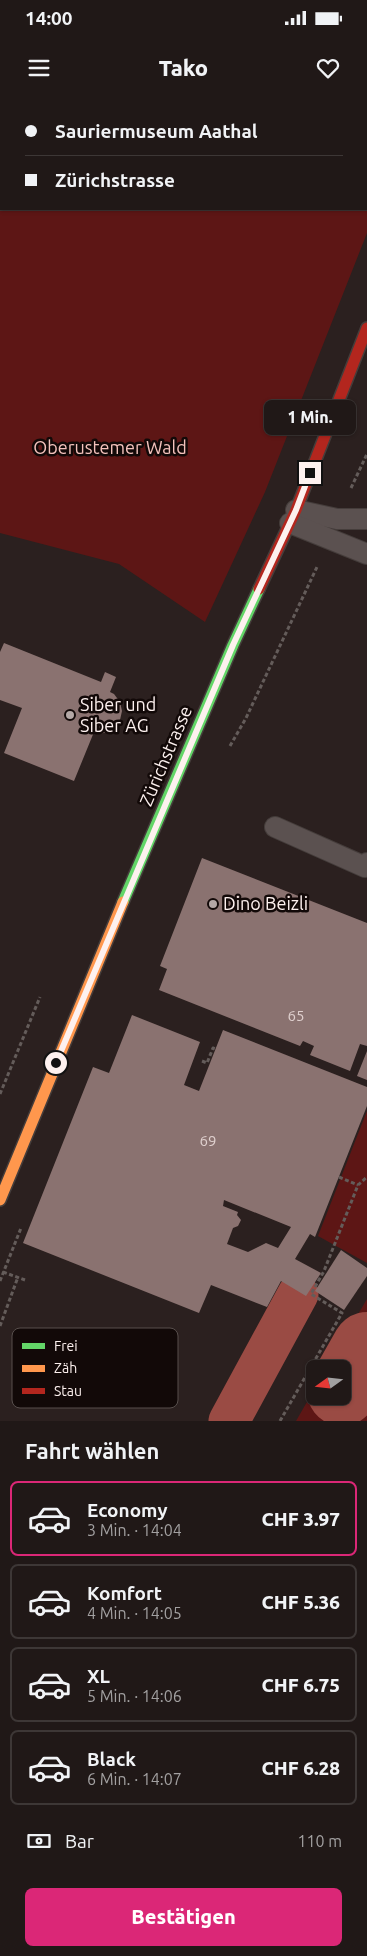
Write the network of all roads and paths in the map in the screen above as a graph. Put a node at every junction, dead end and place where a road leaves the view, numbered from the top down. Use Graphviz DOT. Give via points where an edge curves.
graph roads {
  1 [pos="367,328"];
  2 [pos="293,516"];
  3 [pos="367,519"];
  4 [pos="367,554"];
  5 [pos="275,827"];
  6 [pos="367,863"];
  7 [pos="40,997"];
  8 [pos="216,1049"];
  9 [pos="202,1061"];
  10 [pos="0,1094"];
  11 [pos="339,1177"];
  12 [pos="367,1177"];
  13 [pos="358,1185"];
  14 [pos="0,1200"];
  15 [pos="4,1272"];
  16 [pos="18,1277"];
  17 [pos="25,1280"];
  18 [pos="0,1326"];
  19 [pos="280,1421"];
  1 -- 2 [label="main road, Zürichstrasse"];
  2 -- 3 [label="lane"];
  2 -- 4 [label="lane"];
  2 -- 14 [label="main road, Zürichstrasse" via="233,645"];
  5 -- 6 [label="lane" via="365,867"];
  7 -- 10 [label="path"];
  8 -- 9 [label="path" via="213,1048 207,1063"];
  11 -- 13 [label="path"];
  12 -- 13 [label="path"];
  13 -- 19 [label="path" via="324,1271 311,1294 342,1313"];
  15 -- 16 [label="path"];
  16 -- 17 [label="path"];
  16 -- 18 [label="path"];
}
